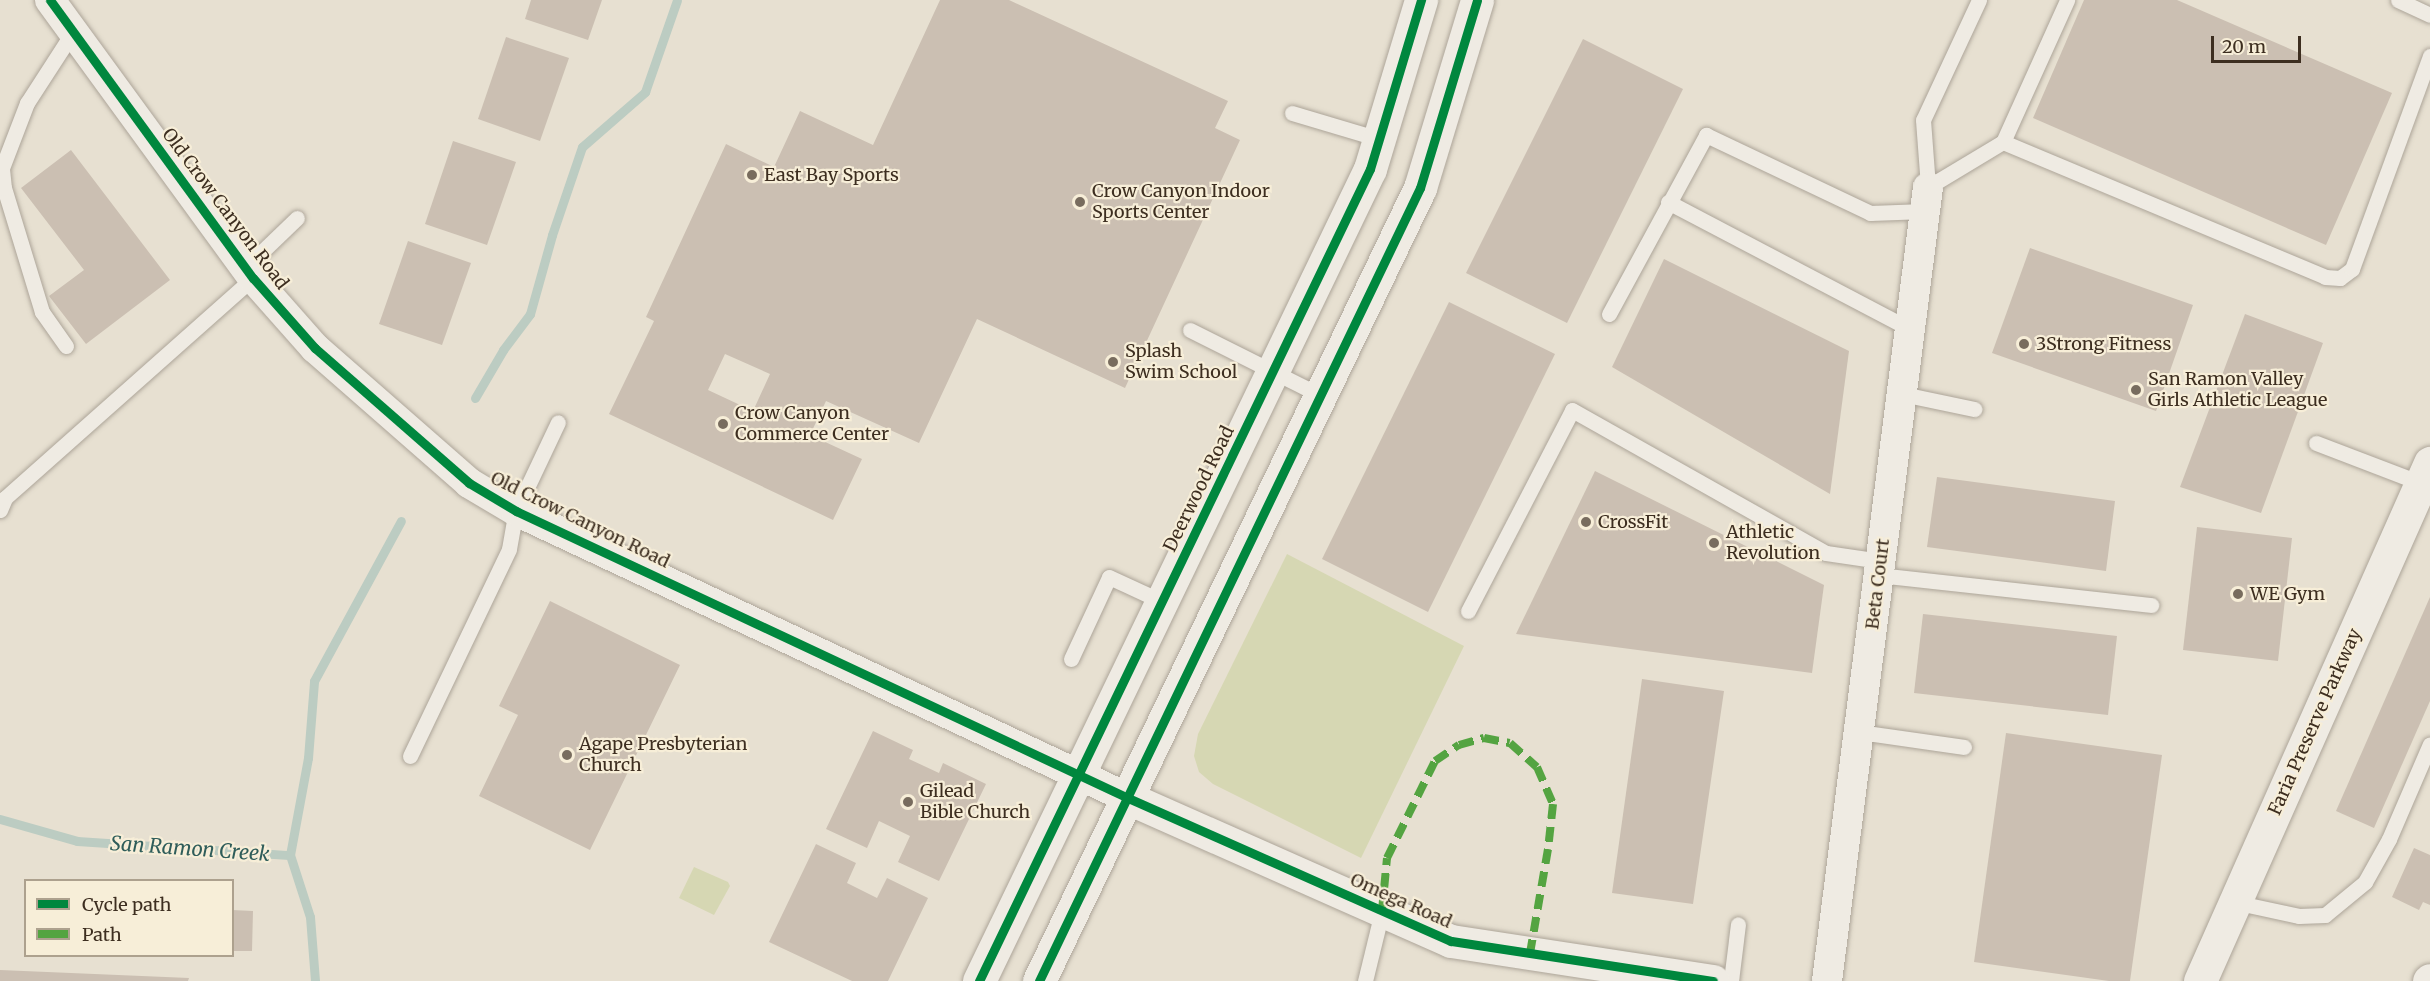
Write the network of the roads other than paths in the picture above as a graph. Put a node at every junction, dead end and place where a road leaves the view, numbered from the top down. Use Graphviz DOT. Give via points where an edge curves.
graph roads {
  1 [pos="50,0"];
  2 [pos="1421,0"];
  3 [pos="1477,0"];
  4 [pos="1979,0"];
  5 [pos="2067,0"];
  6 [pos="2398,0"];
  7 [pos="2430,15"];
  8 [pos="73,32"];
  9 [pos="2430,56"];
  10 [pos="1292,113"];
  11 [pos="1379,140"];
  12 [pos="2003,142"];
  13 [pos="1926,199"];
  14 [pos="1668,202"];
  15 [pos="297,218"];
  16 [pos="249,273"];
  17 [pos="1609,314"];
  18 [pos="1910,329"];
  19 [pos="1190,330"];
  20 [pos="66,346"];
  21 [pos="1275,371"];
  22 [pos="1902,394"];
  23 [pos="1322,396"];
  24 [pos="1974,409"];
  25 [pos="558,422"];
  26 [pos="2316,443"];
  27 [pos="2426,473"];
  28 [pos="0,510"];
  29 [pos="516,511"];
  30 [pos="1880,568"];
  31 [pos="1163,602"];
  32 [pos="2151,605"];
  33 [pos="1468,611"];
  34 [pos="1071,659"];
  35 [pos="1859,732"];
  36 [pos="2430,744"];
  37 [pos="1964,747"];
  38 [pos="410,756"];
  39 [pos="2426,765"];
  40 [pos="1080,774"];
  41 [pos="1128,798"];
  42 [pos="2234,902"];
  43 [pos="1382,910"];
  44 [pos="1738,924"];
  45 [pos="979,981"];
  46 [pos="1039,981"];
  47 [pos="1365,981"];
  48 [pos="1713,981"];
  49 [pos="1731,981"];
  50 [pos="1827,981"];
  51 [pos="2200,981"];
  1 -- 8 [label="street, Old Crow Canyon Road"];
  2 -- 11 [label="street, Deerwood Road"];
  3 -- 23 [label="street" via="1420,188"];
  4 -- 13 [label="lane" via="1923,120"];
  5 -- 12 [label="lane"];
  6 -- 7 [label="lane"];
  8 -- 16 [label="street, Old Crow Canyon Road"];
  8 -- 20 [label="lane" via="27,103 2,168 4,188 42,312"];
  9 -- 12 [label="lane" via="2352,269 2340,278 2325,277"];
  10 -- 11 [label="lane"];
  11 -- 21 [label="street, Deerwood Road" via="1371,169"];
  12 -- 13 [label="lane"];
  13 -- 14 [label="lane" via="1870,213 1706,135"];
  13 -- 18 [label="street, Beta Court"];
  14 -- 17 [label="lane"];
  14 -- 18 [label="lane"];
  15 -- 16 [label="lane"];
  16 -- 28 [label="lane" via="5,498"];
  16 -- 29 [label="street, Old Crow Canyon Road" via="315,348 469,483"];
  18 -- 22 [label="street, Beta Court"];
  19 -- 21 [label="lane"];
  21 -- 23 [label="lane"];
  21 -- 31 [label="street, Deerwood Road"];
  22 -- 24 [label="lane"];
  22 -- 30 [label="street, Beta Court"];
  23 -- 41 [label="street"];
  25 -- 29 [label="lane"];
  26 -- 27 [label="lane"];
  27 -- 42 [label="street, Faria Preserve Parkway"];
  29 -- 38 [label="lane" via="510,549"];
  29 -- 40 [label="street, Old Crow Canyon Road"];
  30 -- 32 [label="lane"];
  30 -- 33 [label="lane" via="1826,553 1572,410"];
  30 -- 35 [label="street, Beta Court"];
  31 -- 34 [label="lane" via="1109,577"];
  31 -- 40 [label="street, Deerwood Road"];
  35 -- 37 [label="lane"];
  35 -- 50 [label="street, Beta Court"];
  36 -- 39 [label="lane"];
  39 -- 42 [label="lane" via="2365,882 2325,915 2299,916"];
  40 -- 41 [label="street, Old Crow Canyon Road"];
  40 -- 45 [label="street, Deerwood Road"];
  41 -- 43 [label="street, Omega Road"];
  41 -- 46 [label="street"];
  42 -- 51 [label="street, Faria Preserve Parkway"];
  43 -- 47 [label="lane"];
  43 -- 48 [label="street, Omega Road" via="1451,942"];
  44 -- 49 [label="lane"];
}
